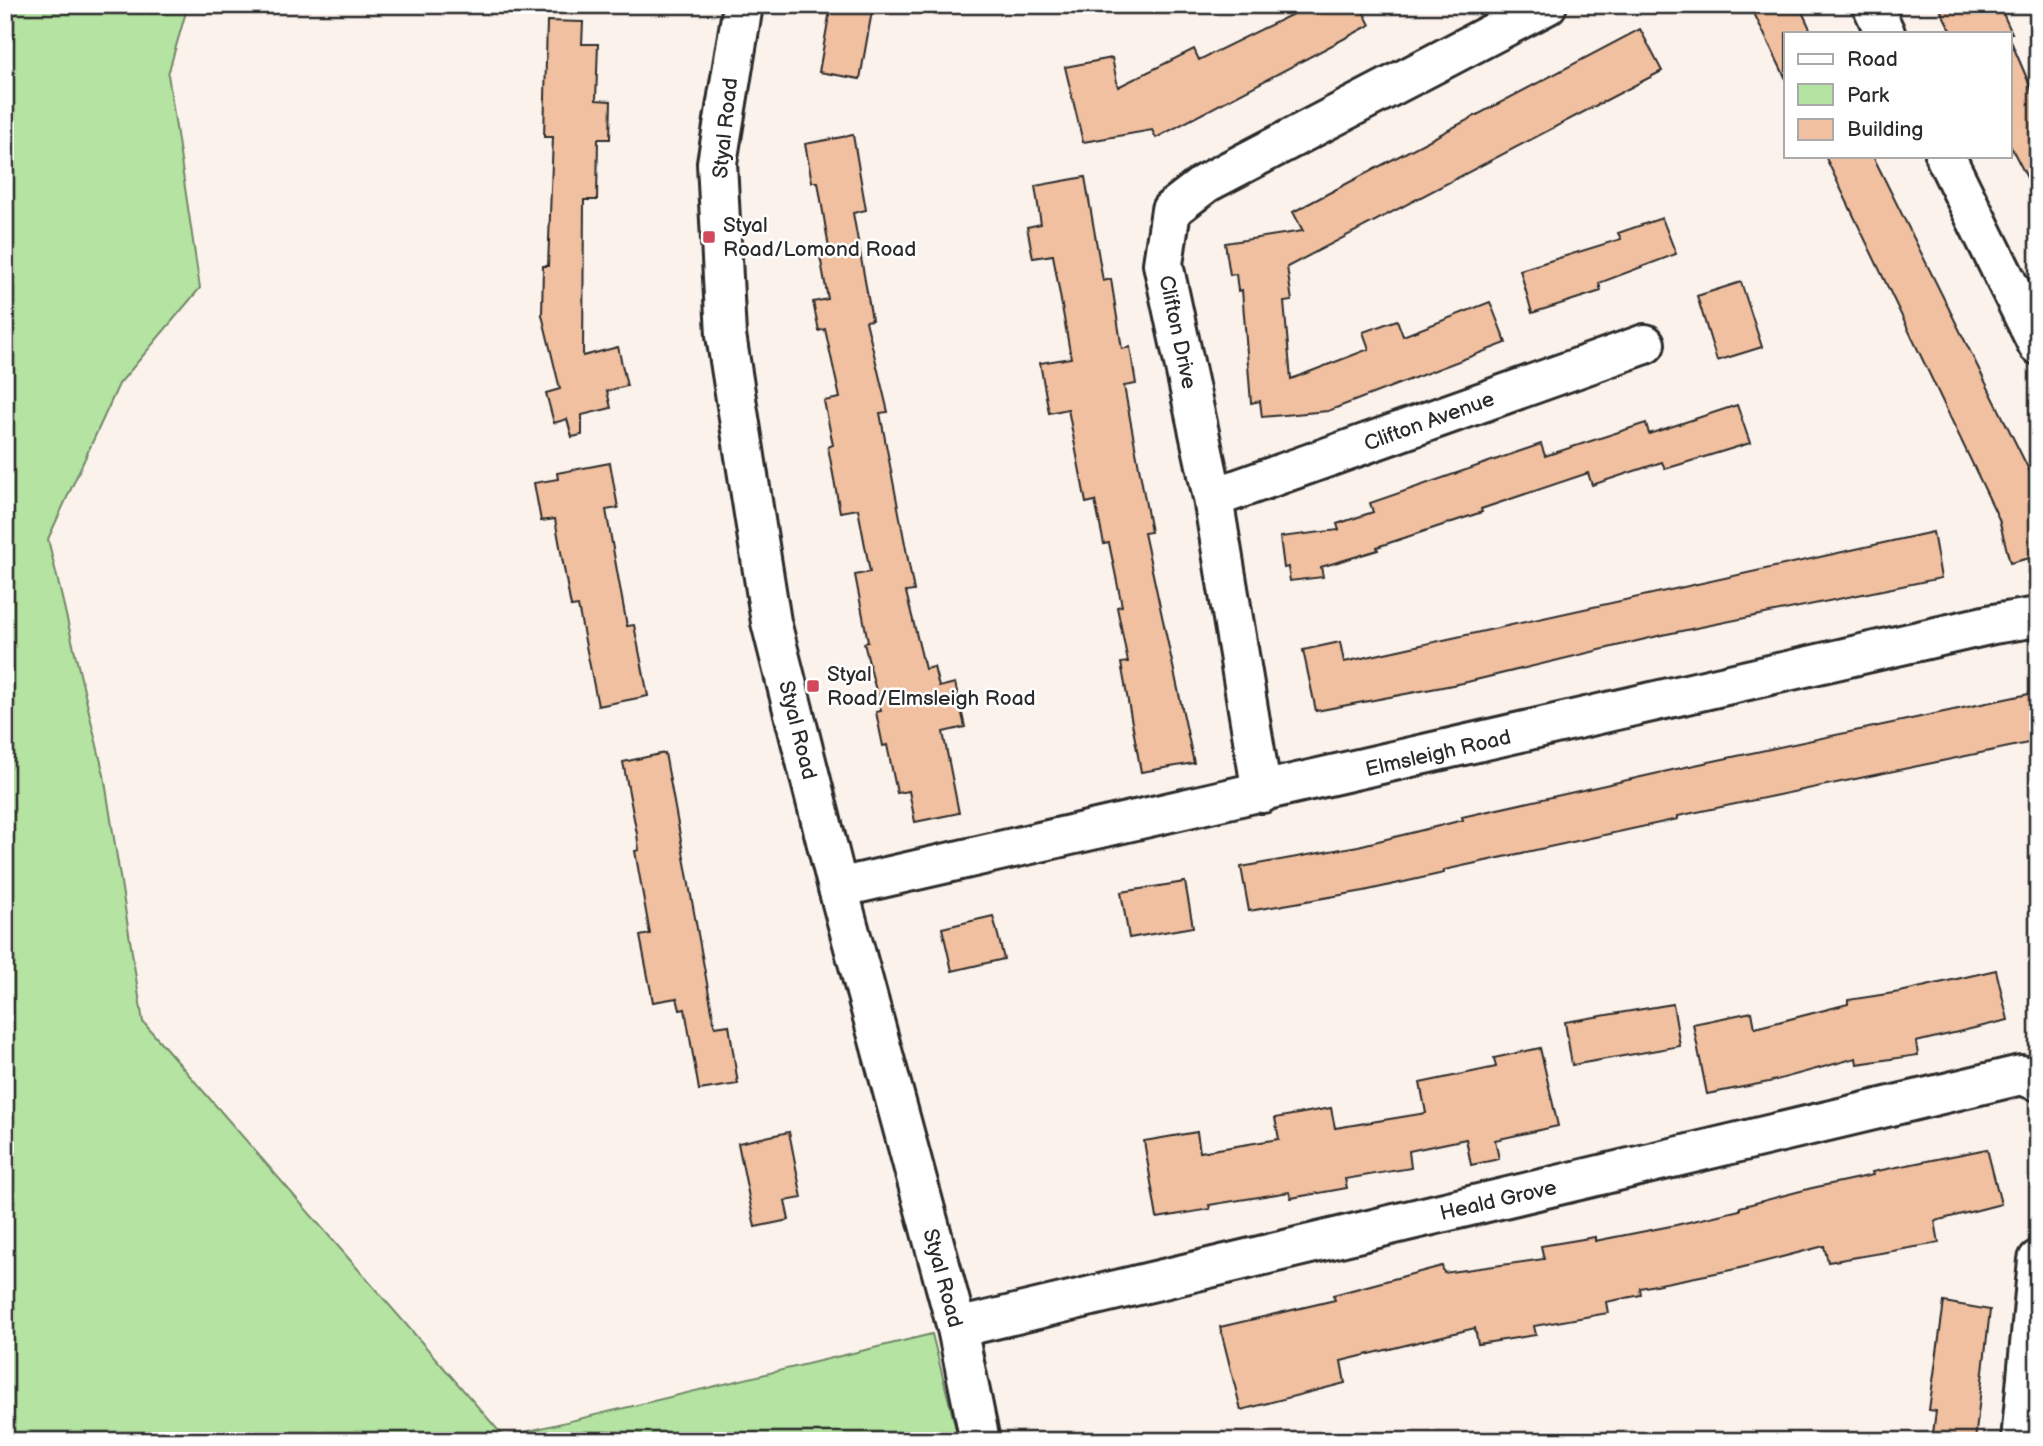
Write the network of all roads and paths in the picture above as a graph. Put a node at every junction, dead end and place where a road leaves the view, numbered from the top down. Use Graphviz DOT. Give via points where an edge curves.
graph roads {
  1 [pos="743,5"];
  2 [pos="1547,5"];
  3 [pos="1872,5"];
  4 [pos="1885,32"];
  5 [pos="1946,158"];
  6 [pos="1645,344"];
  7 [pos="2038,345"];
  8 [pos="1213,498"];
  9 [pos="2038,617"];
  10 [pos="1262,793"];
  11 [pos="838,888"];
  12 [pos="2038,1081"];
  13 [pos="2038,1260"];
  14 [pos="957,1328"];
  15 [pos="980,1441"];
  16 [pos="2021,1441"];
  1 -- 11 [label="street, Styal Road" via="717,163 726,335 771,622"];
  2 -- 8 [label="street, Clifton Drive" via="1206,183 1171,210 1163,264"];
  3 -- 4 [label="street"];
  5 -- 7 [label="street"];
  6 -- 8 [label="street, Clifton Avenue"];
  8 -- 10 [label="street, Clifton Drive"];
  9 -- 10 [label="street, Elmsleigh Road"];
  10 -- 11 [label="street, Elmsleigh Road"];
  11 -- 14 [label="street, Styal Road"];
  12 -- 14 [label="street, Heald Grove" via="2021,1075"];
  13 -- 16 [label="street"];
  14 -- 15 [label="street, Styal Road"];
}
